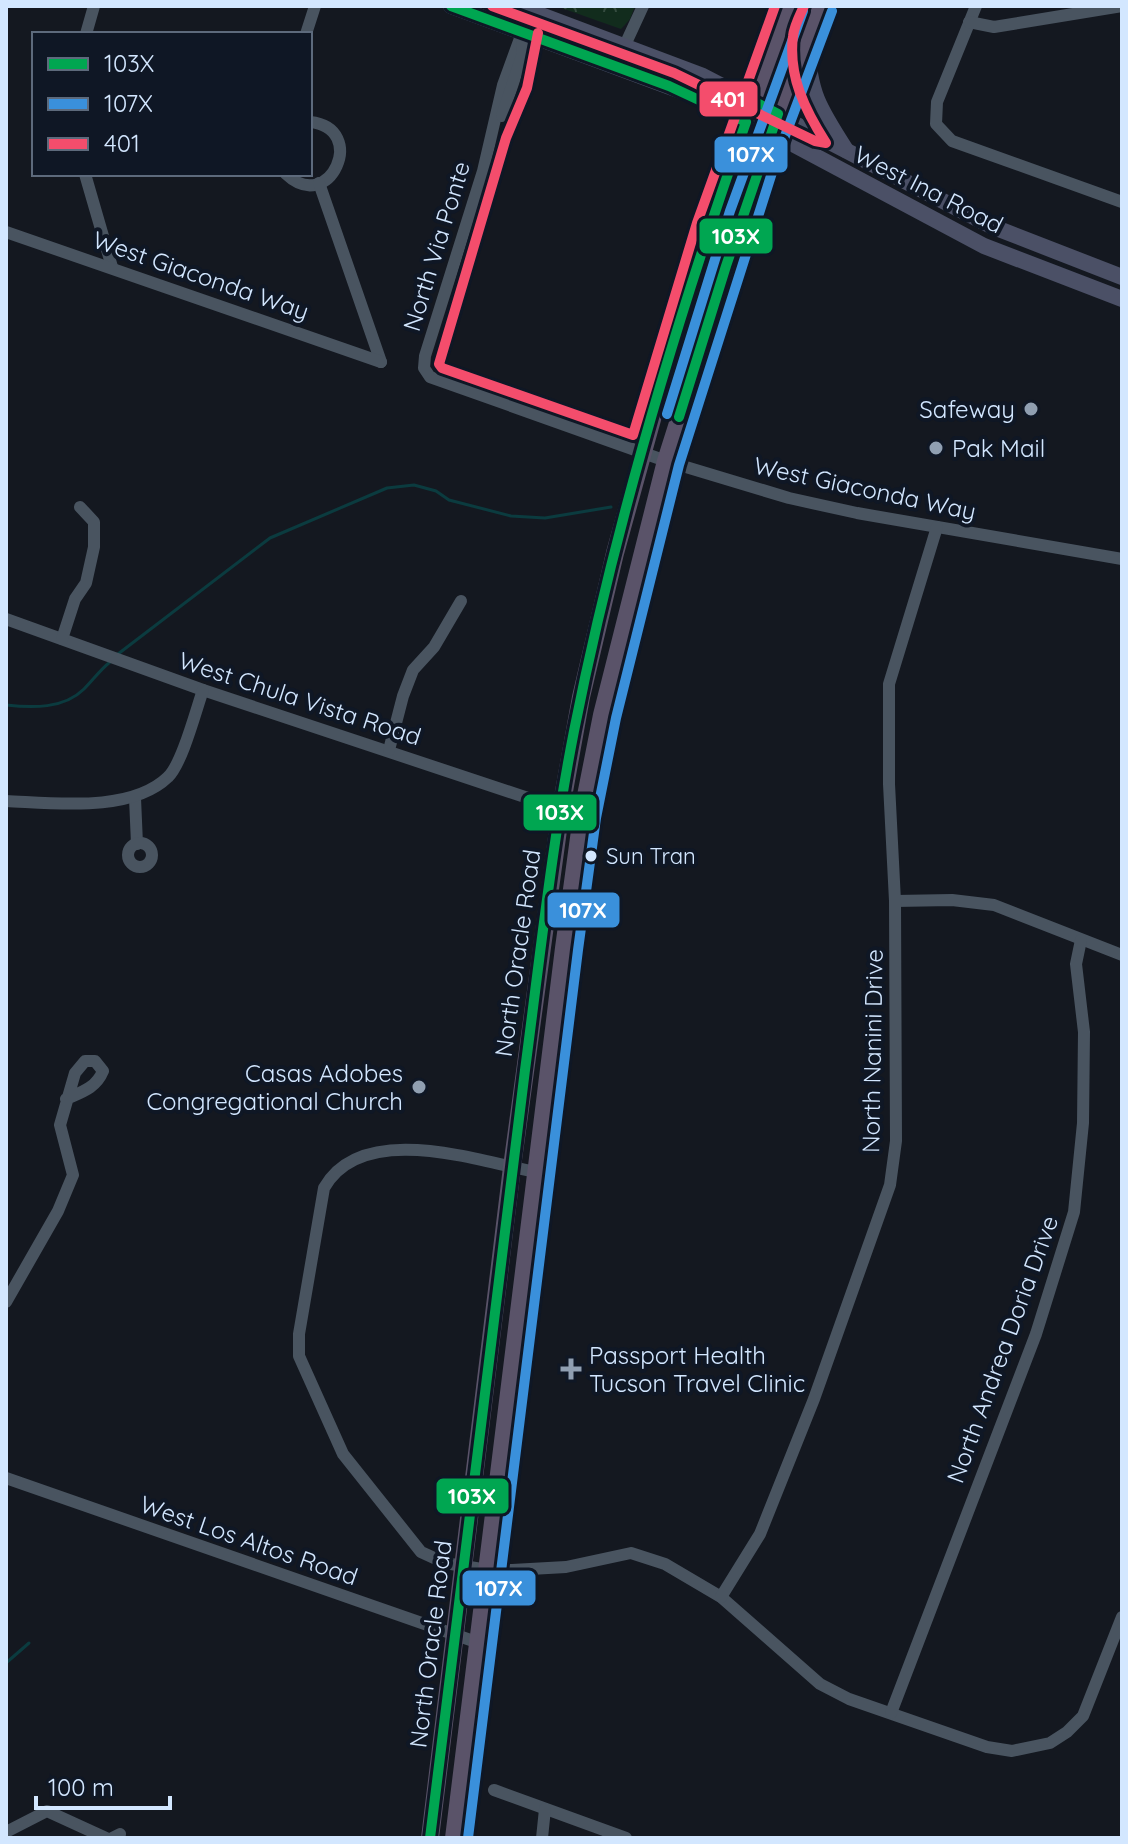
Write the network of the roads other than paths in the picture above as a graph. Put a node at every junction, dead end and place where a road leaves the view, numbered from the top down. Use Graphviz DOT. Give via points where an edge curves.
graph roads {
  1 [pos="94,6"];
  2 [pos="315,6"];
  3 [pos="451,6"];
  4 [pos="643,6"];
  5 [pos="790,6"];
  6 [pos="819,6"];
  7 [pos="976,6"];
  8 [pos="1122,6"];
  9 [pos="524,8"];
  10 [pos="969,22"];
  11 [pos="87,32"];
  12 [pos="307,32"];
  13 [pos="524,32"];
  14 [pos="807,37"];
  15 [pos="625,45"];
  16 [pos="753,101"];
  17 [pos="778,114"];
  18 [pos="746,122"];
  19 [pos="312,123"];
  20 [pos="771,134"];
  21 [pos="847,151"];
  22 [pos="810,154"];
  23 [pos="86,176"];
  24 [pos="290,176"];
  25 [pos="319,183"];
  26 [pos="1122,202"];
  27 [pos="6,232"];
  28 [pos="1028,242"];
  29 [pos="1025,263"];
  30 [pos="112,267"];
  31 [pos="1117,275"];
  32 [pos="1122,299"];
  33 [pos="426,372"];
  34 [pos="642,453"];
  35 [pos="666,461"];
  36 [pos="80,507"];
  37 [pos="937,527"];
  38 [pos="1122,559"];
  39 [pos="461,601"];
  40 [pos="6,619"];
  41 [pos="62,639"];
  42 [pos="203,690"];
  43 [pos="389,750"];
  44 [pos="135,798"];
  45 [pos="6,801"];
  46 [pos="561,808"];
  47 [pos="582,816"];
  48 [pos="137,844"];
  49 [pos="895,901"];
  50 [pos="1081,940"];
  51 [pos="1122,955"];
  52 [pos="66,1099"];
  53 [pos="512,1167"];
  54 [pos="535,1172"];
  55 [pos="6,1302"];
  56 [pos="6,1478"];
  57 [pos="463,1566"];
  58 [pos="488,1570"];
  59 [pos="721,1597"];
  60 [pos="1122,1617"];
  61 [pos="455,1635"];
  62 [pos="479,1643"];
  63 [pos="891,1713"];
  64 [pos="494,1790"];
  65 [pos="545,1809"];
  66 [pos="6,1832"];
  67 [pos="106,1838"];
  68 [pos="430,1838"];
  69 [pos="454,1838"];
  70 [pos="542,1838"];
  71 [pos="626,1838"];
  1 -- 11 [label="street"];
  2 -- 12 [label="street"];
  3 -- 13 [label="main road, West Ina Road"];
  4 -- 15 [label="street"];
  5 -- 16 [label="highway, North Oracle Road"];
  6 -- 14 [label="highway, North Oracle Road"];
  7 -- 10 [label="street"];
  8 -- 10 [label="street" via="994,27"];
  9 -- 13 [label="street, North Via Ponte"];
  9 -- 15 [label="main road, West Ina Road"];
  10 -- 26 [label="street" via="937,102 936,124 952,141"];
  13 -- 18 [label="main road, West Ina Road" via="669,86"];
  13 -- 33 [label="street, North Via Ponte" via="522,56 493,132 425,356"];
  14 -- 17 [label="highway, North Oracle Road"];
  14 -- 21 [label="main road" via="814,94"];
  15 -- 16 [label="main road, West Ina Road"];
  16 -- 17 [label="main road, West Ina Road"];
  16 -- 18 [label="highway, North Oracle Road"];
  17 -- 20 [label="highway, North Oracle Road"];
  17 -- 21 [label="main road, West Ina Road"];
  18 -- 20 [label="main road, West Ina Road"];
  18 -- 34 [label="highway, North Oracle Road"];
  19 -- 25 [label="street" via="333,133 340,151 335,171"];
  20 -- 22 [label="main road, West Ina Road"];
  20 -- 35 [label="highway, North Oracle Road"];
  21 -- 28 [label="main road, West Ina Road"];
  22 -- 28 [label="main road" via="839,160 1006,246 1021,250"];
  22 -- 29 [label="main road, West Ina Road" via="944,227"];
  23 -- 30 [label="street"];
  24 -- 25 [label="street" via="304,184"];
  25 -- 30 [label="street, West Giaconda Way" via="381,362"];
  27 -- 30 [label="street, West Giaconda Way"];
  28 -- 31 [label="main road, West Ina Road"];
  29 -- 31 [label="main road" via="1045,261"];
  29 -- 32 [label="main road, West Ina Road"];
  33 -- 34 [label="street, West Giaconda Way" via="448,385"];
  34 -- 35 [label="street, West Giaconda Way"];
  34 -- 46 [label="highway, North Oracle Road" via="581,697"];
  35 -- 37 [label="street, West Giaconda Way" via="789,498"];
  35 -- 47 [label="highway, North Oracle Road"];
  36 -- 41 [label="street" via="94,522 94,547 76,580"];
  37 -- 38 [label="street, West Giaconda Way"];
  37 -- 49 [label="street, North Nanini Drive" via="889,684"];
  39 -- 43 [label="street" via="434,647 413,670"];
  40 -- 41 [label="street, West Chula Vista Road"];
  41 -- 42 [label="street, West Chula Vista Road"];
  42 -- 43 [label="street, West Chula Vista Road"];
  42 -- 44 [label="street" via="170,776"];
  43 -- 46 [label="street, West Chula Vista Road"];
  44 -- 45 [label="street"];
  44 -- 48 [label="street"];
  46 -- 47 [label="street, West Chula Vista Road"];
  46 -- 53 [label="highway, North Oracle Road"];
  47 -- 54 [label="highway, North Oracle Road"];
  49 -- 50 [label="street" via="994,905"];
  49 -- 59 [label="street, North Nanini Drive" via="896,1141 890,1185 760,1534"];
  50 -- 51 [label="street"];
  50 -- 63 [label="street, North Andrea Doria Drive" via="1076,964 1084,1032 1083,1123 1074,1212 1036,1334"];
  52 -- 55 [label="street" via="60,1125 73,1175"];
  53 -- 54 [label="street"];
  53 -- 57 [label="highway, North Oracle Road"];
  53 -- 57 [label="street" via="413,1148 339,1167 324,1188 299,1334 299,1356 343,1454 421,1552"];
  54 -- 58 [label="highway, North Oracle Road"];
  56 -- 61 [label="street, West Los Altos Road"];
  57 -- 58 [label="street"];
  57 -- 61 [label="highway, North Oracle Road"];
  58 -- 59 [label="street" via="566,1567 631,1553 665,1564"];
  58 -- 62 [label="highway, North Oracle Road"];
  59 -- 63 [label="street" via="820,1684"];
  60 -- 63 [label="street" via="1083,1716 1050,1743 1012,1751 987,1747"];
  61 -- 62 [label="street, West Los Altos Road"];
  61 -- 68 [label="highway, North Oracle Road"];
  62 -- 69 [label="highway, North Oracle Road"];
  64 -- 65 [label="street"];
  65 -- 70 [label="street"];
  65 -- 71 [label="street"];
  66 -- 67 [label="street" via="47,1811"];
}
